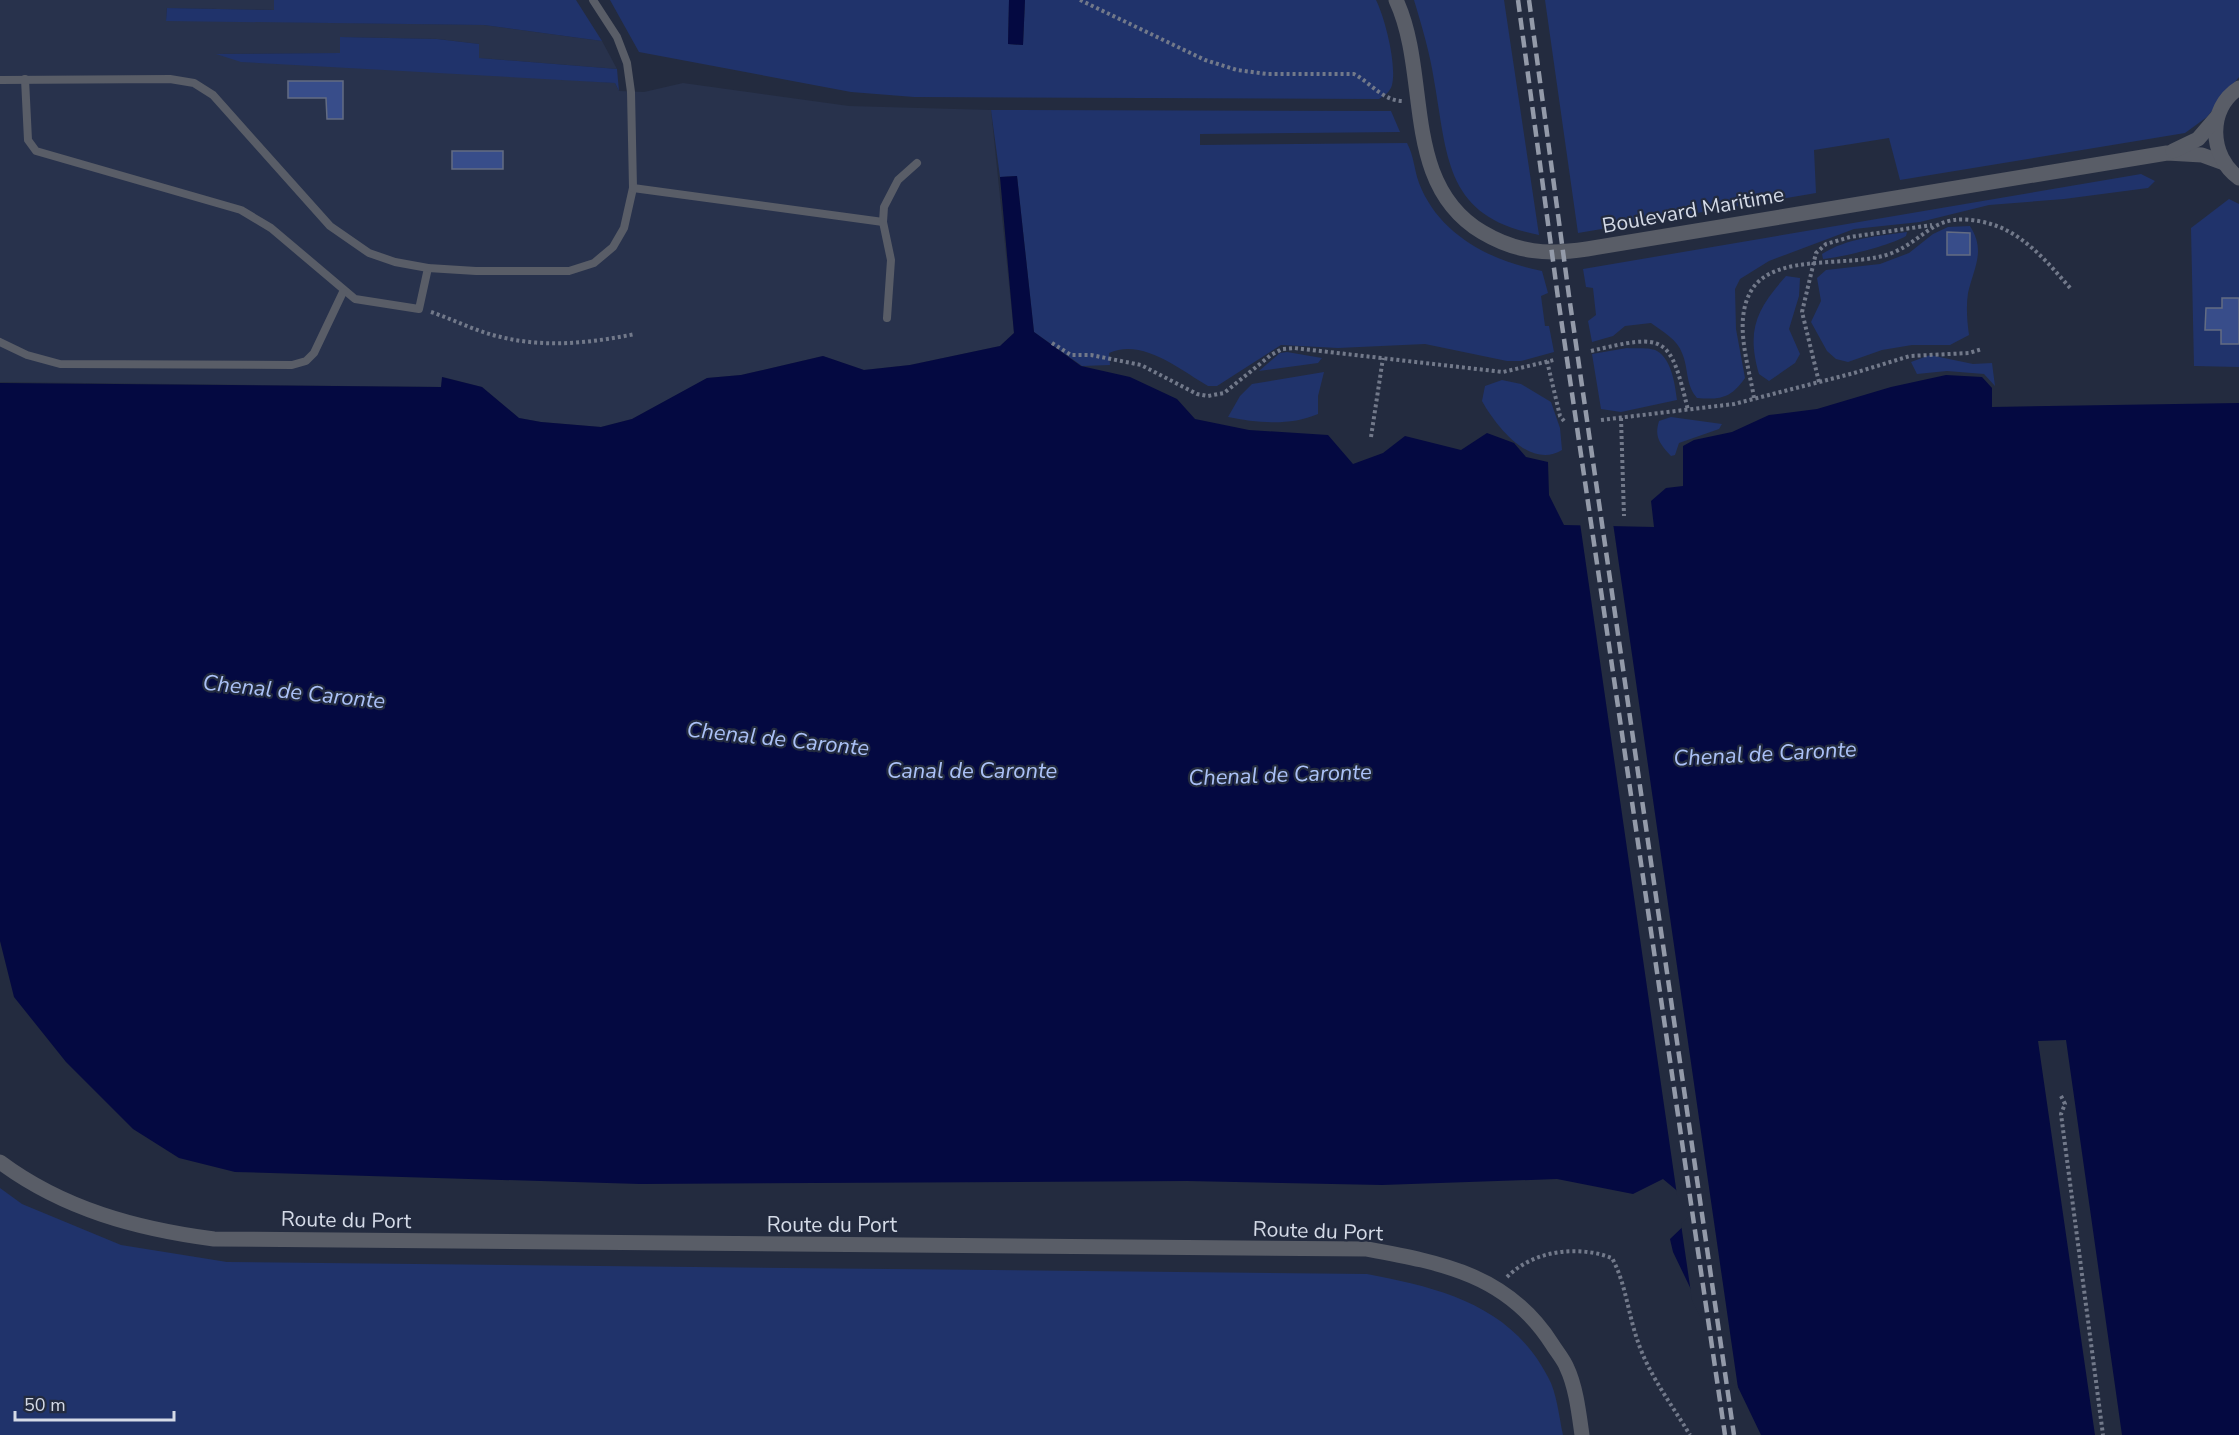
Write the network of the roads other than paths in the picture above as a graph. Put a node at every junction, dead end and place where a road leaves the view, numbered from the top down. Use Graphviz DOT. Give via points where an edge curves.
graph roads {
  1 [pos="593,0"];
  2 [pos="1396,0"];
  3 [pos="25,79"];
  4 [pos="0,80"];
  5 [pos="2239,88"];
  6 [pos="2217,117"];
  7 [pos="2167,153"];
  8 [pos="917,163"];
  9 [pos="2224,163"];
  10 [pos="2239,178"];
  11 [pos="633,188"];
  12 [pos="883,222"];
  13 [pos="428,268"];
  14 [pos="343,292"];
  15 [pos="887,318"];
  16 [pos="0,342"];
  17 [pos="0,1162"];
  18 [pos="1582,1435"];
  1 -- 11 [label="lane" via="617,37 627,63"];
  2 -- 7 [label="street, Boulevard Maritime" via="1408,42 1430,167 1441,191 1471,226 1517,249 1538,253 1578,250"];
  3 -- 4 [label="lane"];
  3 -- 13 [label="lane" via="170,79 194,83 232,114 330,226 369,253"];
  3 -- 14 [label="lane" via="28,140 36,151 241,210 271,228"];
  5 -- 6 [label="street, Boulevard Maritime" via="2231,93"];
  6 -- 7 [label="street, Boulevard Maritime" via="2198,139"];
  6 -- 9 [label="street" via="2215,141"];
  7 -- 9 [label="street, Boulevard Maritime" via="2202,155"];
  8 -- 12 [label="lane" via="890,193"];
  9 -- 10 [label="street"];
  11 -- 12 [label="lane"];
  11 -- 13 [label="lane" via="624,228 613,247 594,263 569,271"];
  12 -- 15 [label="lane" via="891,260"];
  13 -- 14 [label="lane" via="419,309 368,303"];
  14 -- 16 [label="lane" via="314,353 306,361 292,365 60,364"];
  17 -- 18 [label="street, Route du Port" via="21,1178 111,1219 161,1232 214,1239 1367,1249 1423,1259 1471,1275 1510,1295 1541,1327 1567,1368"];
}
